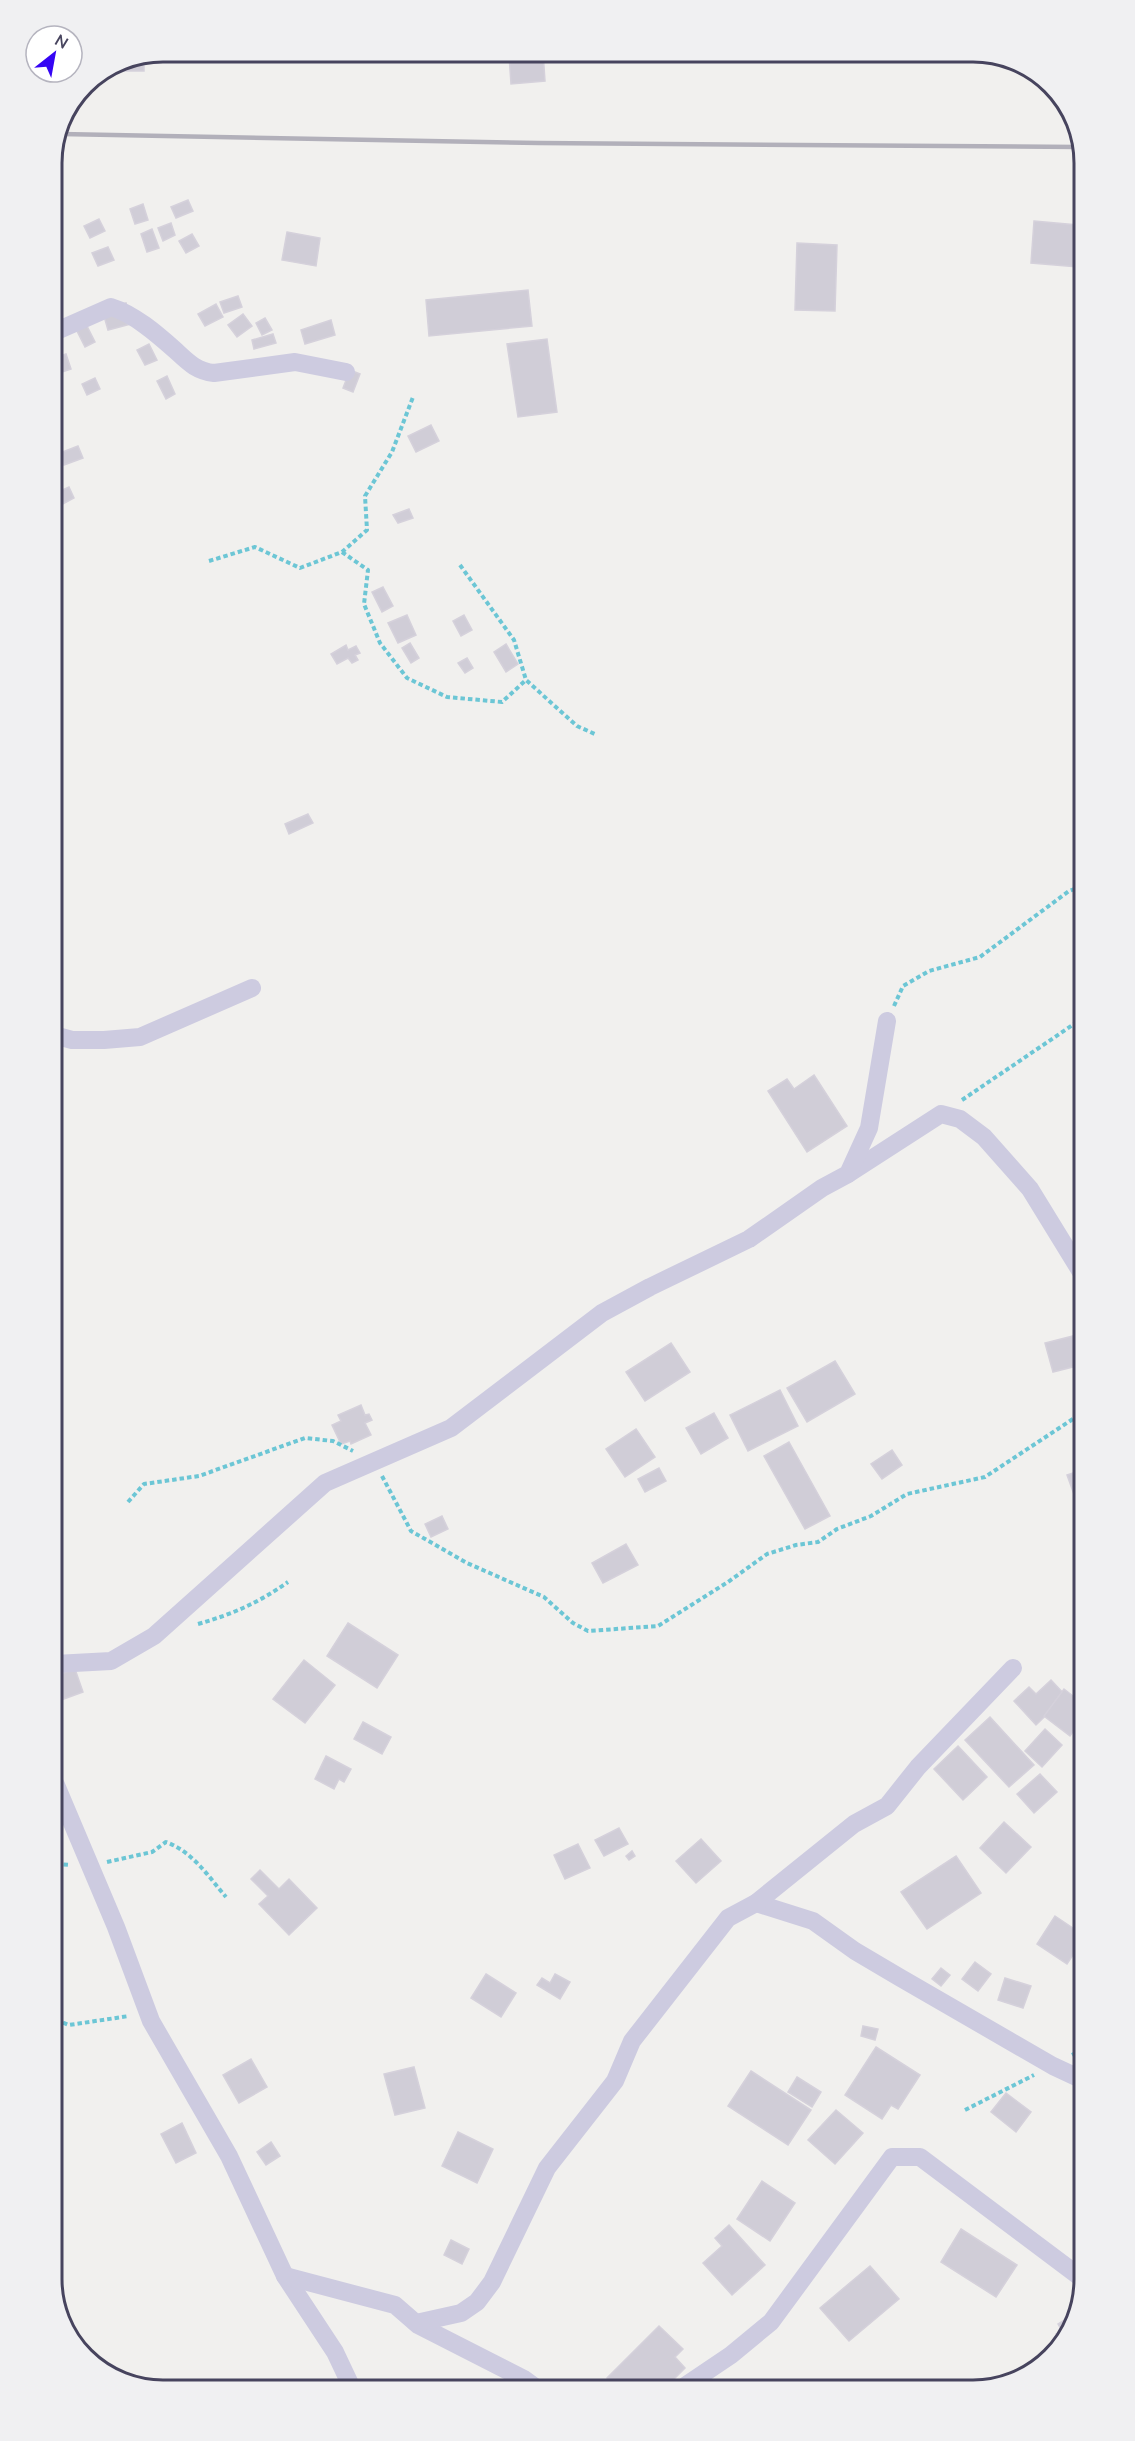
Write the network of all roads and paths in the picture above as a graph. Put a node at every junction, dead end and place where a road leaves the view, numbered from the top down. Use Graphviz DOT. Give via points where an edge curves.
graph roads {
  1 [pos="62,329"];
  2 [pos="346,372"];
  3 [pos="413,397"];
  4 [pos="342,552"];
  5 [pos="209,561"];
  6 [pos="460,565"];
  7 [pos="526,680"];
  8 [pos="597,735"];
  9 [pos="1074,889"];
  10 [pos="252,988"];
  11 [pos="887,1021"];
  12 [pos="1074,1024"];
  13 [pos="62,1037"];
  14 [pos="941,1114"];
  15 [pos="848,1174"];
  16 [pos="1074,1261"];
  17 [pos="1074,1418"];
  18 [pos="375,1462"];
  19 [pos="128,1502"];
  20 [pos="288,1582"];
  21 [pos="196,1624"];
  22 [pos="62,1664"];
  23 [pos="1013,1668"];
  24 [pos="62,1800"];
  25 [pos="62,1864"];
  26 [pos="89,1865"];
  27 [pos="226,1897"];
  28 [pos="756,1904"];
  29 [pos="151,2021"];
  30 [pos="62,2022"];
  31 [pos="1074,2054"];
  32 [pos="1053,2066"];
  33 [pos="1074,2076"];
  34 [pos="965,2110"];
  35 [pos="1074,2272"];
  36 [pos="285,2276"];
  37 [pos="416,2323"];
  38 [pos="348,2379"];
  39 [pos="525,2379"];
  40 [pos="694,2380"];
  1 -- 2 [label="street" via="111,308 127,313 204,372 214,374 295,362"];
  3 -- 4 [label="path" via="392,452 365,496 367,530"];
  4 -- 5 [label="path" via="300,568 255,547"];
  4 -- 7 [label="path" via="368,570 364,604 380,643 406,678 447,697 502,702"];
  6 -- 7 [label="path" via="513,640"];
  7 -- 8 [label="path" via="577,726"];
  9 -- 11 [label="path" via="980,957 929,971 903,986"];
  10 -- 13 [label="street" via="140,1036 104,1040"];
  11 -- 15 [label="street" via="869,1128"];
  12 -- 14 [label="path"];
  14 -- 15 [label="street"];
  14 -- 16 [label="street" via="960,1119 984,1137 1030,1189"];
  15 -- 18 [label="street" via="749,1239 602,1313 451,1428"];
  17 -- 18 [label="path" via="985,1477 907,1494 818,1542 767,1554 658,1626 588,1631 544,1597 467,1563 411,1530"];
  18 -- 19 [label="path" via="333,1441 305,1438 199,1476 144,1484"];
  18 -- 22 [label="street" via="325,1483 154,1636 111,1661"];
  20 -- 21 [label="path" via="228,1616"];
  23 -- 28 [label="street" via="918,1767 887,1806 854,1824"];
  24 -- 26 [label="street"];
  25 -- 26 [label="path"];
  26 -- 27 [label="path" via="152,1852 166,1842 182,1848"];
  26 -- 29 [label="street"];
  28 -- 32 [label="street" via="813,1921 855,1951"];
  28 -- 37 [label="street" via="728,1918 632,2041 615,2081 547,2168 492,2282 477,2302 461,2313"];
  29 -- 30 [label="path" via="124,2016 69,2025"];
  29 -- 36 [label="street" via="229,2156"];
  31 -- 32 [label="path"];
  32 -- 33 [label="street"];
  32 -- 34 [label="path"];
  35 -- 40 [label="street" via="920,2157 892,2157 771,2322"];
  36 -- 37 [label="street" via="395,2305"];
  36 -- 38 [label="street" via="335,2352"];
  37 -- 39 [label="street"];
}
